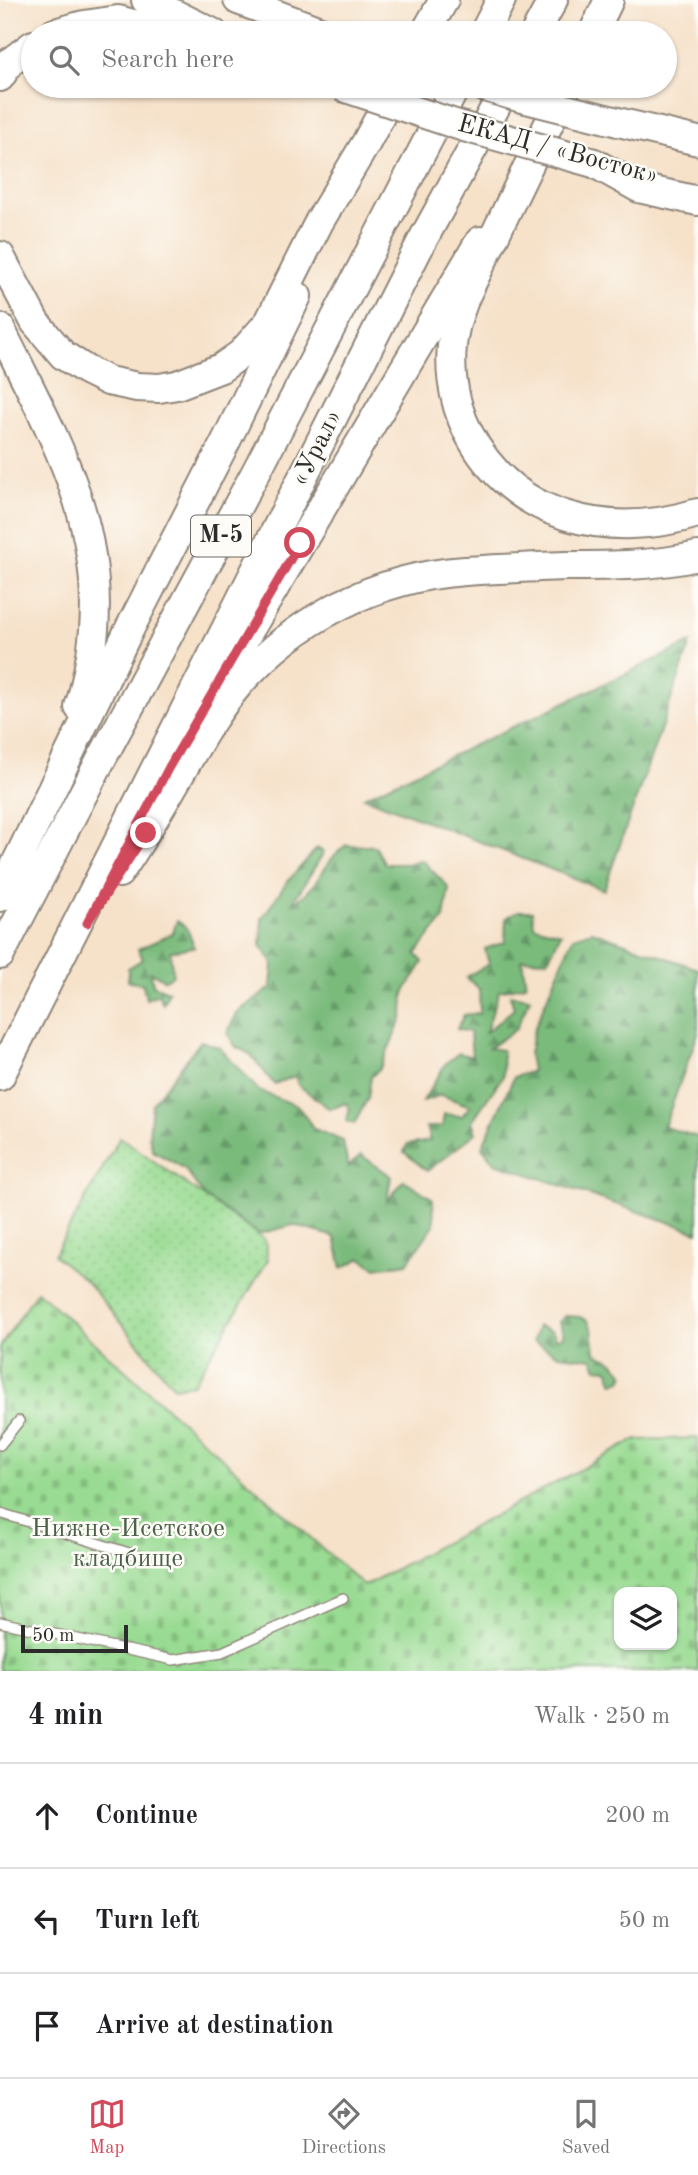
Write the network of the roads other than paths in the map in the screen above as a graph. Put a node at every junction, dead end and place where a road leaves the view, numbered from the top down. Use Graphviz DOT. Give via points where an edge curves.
graph roads {
  1 [pos="146,0"];
  2 [pos="238,0"];
  3 [pos="280,0"];
  4 [pos="432,0"];
  5 [pos="444,0"];
  6 [pos="501,0"];
  7 [pos="553,0"];
  8 [pos="609,0"];
  9 [pos="189,21"];
  10 [pos="293,21"];
  11 [pos="315,21"];
  12 [pos="421,21"];
  13 [pos="432,21"];
  14 [pos="490,21"];
  15 [pos="542,21"];
  16 [pos="599,21"];
  17 [pos="21,54"];
  18 [pos="0,77"];
  19 [pos="376,98"];
  20 [pos="389,98"];
  21 [pos="450,98"];
  22 [pos="500,98"];
  23 [pos="522,98"];
  24 [pos="561,98"];
  25 [pos="630,126"];
  26 [pos="698,133"];
  27 [pos="542,137"];
  28 [pos="698,141"];
  29 [pos="366,143"];
  30 [pos="594,163"];
  31 [pos="698,186"];
  32 [pos="698,201"];
  33 [pos="0,256"];
  34 [pos="0,328"];
  35 [pos="698,513"];
  36 [pos="698,556"];
  37 [pos="54,786"];
  38 [pos="0,897"];
  39 [pos="87,923"];
  40 [pos="0,955"];
  41 [pos="0,1076"];
  42 [pos="0,1084"];
  43 [pos="19,1421"];
  44 [pos="0,1446"];
  45 [pos="0,1513"];
  46 [pos="142,1556"];
  47 [pos="343,1598"];
  48 [pos="0,1622"];
  1 -- 9 [label="main road"];
  2 -- 10 [label="main road"];
  3 -- 11 [label="main road"];
  4 -- 12 [label="main road"];
  5 -- 13 [label="main road"];
  6 -- 14 [label="main road"];
  7 -- 15 [label="main road"];
  8 -- 16 [label="main road"];
  17 -- 18 [label="main road"];
  19 -- 30 [label="main road, ЕКАД / «Восток», bridge"];
  20 -- 29 [label="main road"];
  21 -- 40 [label="main road, «Урал» / М-5"];
  22 -- 41 [label="main road, «Урал» / М-5" via="421,243"];
  23 -- 25 [label="main road, ЕКАД / «Восток», bridge"];
  24 -- 27 [label="main road"];
  25 -- 26 [label="main road"];
  25 -- 28 [label="main road, ЕКАД / «Восток»"];
  27 -- 35 [label="main road" via="455,327 452,379 465,425 475,446 506,484 557,513 620,525"];
  27 -- 39 [label="main road" via="176,755"];
  29 -- 33 [label="main road" via="319,222 269,322 241,354 221,368 177,385 136,387 108,381 63,355 35,322"];
  29 -- 37 [label="main road" via="333,223"];
  30 -- 31 [label="main road, ЕКАД / «Восток»"];
  30 -- 32 [label="main road" via="639,188"];
  34 -- 37 [label="main road" via="66,464 92,557 96,597 85,690"];
  36 -- 39 [label="main road" via="641,564 461,571 398,583 324,612 293,633 237,686"];
  37 -- 38 [label="main road"];
  39 -- 42 [label="main road"];
  43 -- 44 [label="lane"];
  45 -- 46 [label="lane"];
  47 -- 48 [label="lane" via="222,1652 173,1660"];
}
